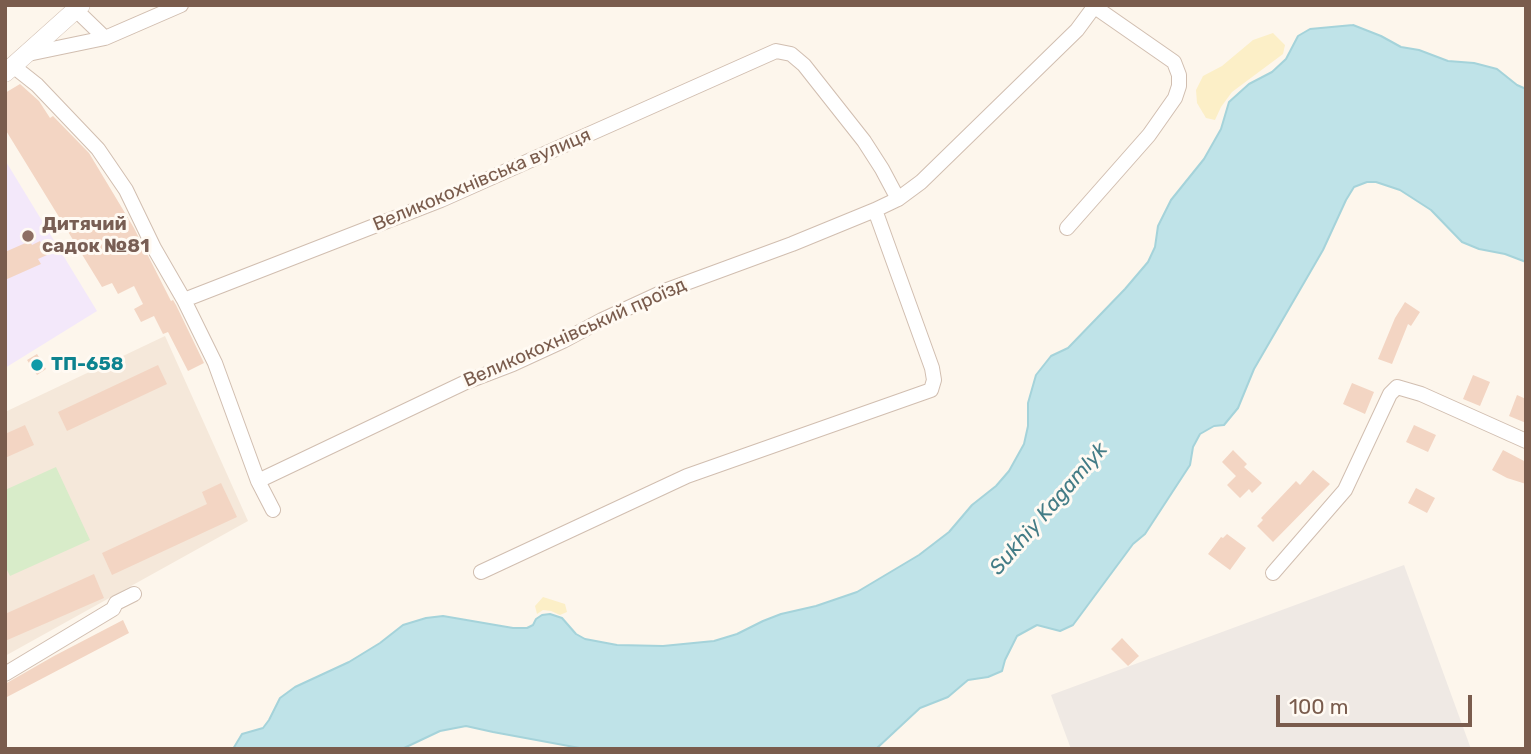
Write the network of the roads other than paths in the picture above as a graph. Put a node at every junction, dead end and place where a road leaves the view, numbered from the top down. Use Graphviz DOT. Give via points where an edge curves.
graph roads {
  1 [pos="180,5"];
  2 [pos="1093,6"];
  3 [pos="78,7"];
  4 [pos="105,38"];
  5 [pos="15,64"];
  6 [pos="898,199"];
  7 [pos="875,210"];
  8 [pos="1067,228"];
  9 [pos="184,300"];
  10 [pos="1526,442"];
  11 [pos="258,481"];
  12 [pos="273,510"];
  13 [pos="481,572"];
  14 [pos="1273,573"];
  15 [pos="134,594"];
  16 [pos="5,674"];
  1 -- 4 [label="street"];
  2 -- 6 [label="street" via="1077,30"];
  2 -- 8 [label="street" via="1174,62 1179,86 1149,135"];
  3 -- 4 [label="street"];
  3 -- 5 [label="street"];
  4 -- 5 [label="street"];
  5 -- 9 [label="street" via="99,149"];
  6 -- 7 [label="street, Великокохнівський проїзд"];
  6 -- 9 [label="street, Великокохнівська вулиця" via="864,141 804,65 791,54 776,51 441,200"];
  7 -- 11 [label="street, Великокохнівський проїзд" via="667,290"];
  7 -- 13 [label="street" via="932,368 931,390 687,476"];
  9 -- 11 [label="street" via="215,363"];
  10 -- 14 [label="street" via="1397,387 1345,491"];
  11 -- 12 [label="street"];
  15 -- 16 [label="street"];
}
